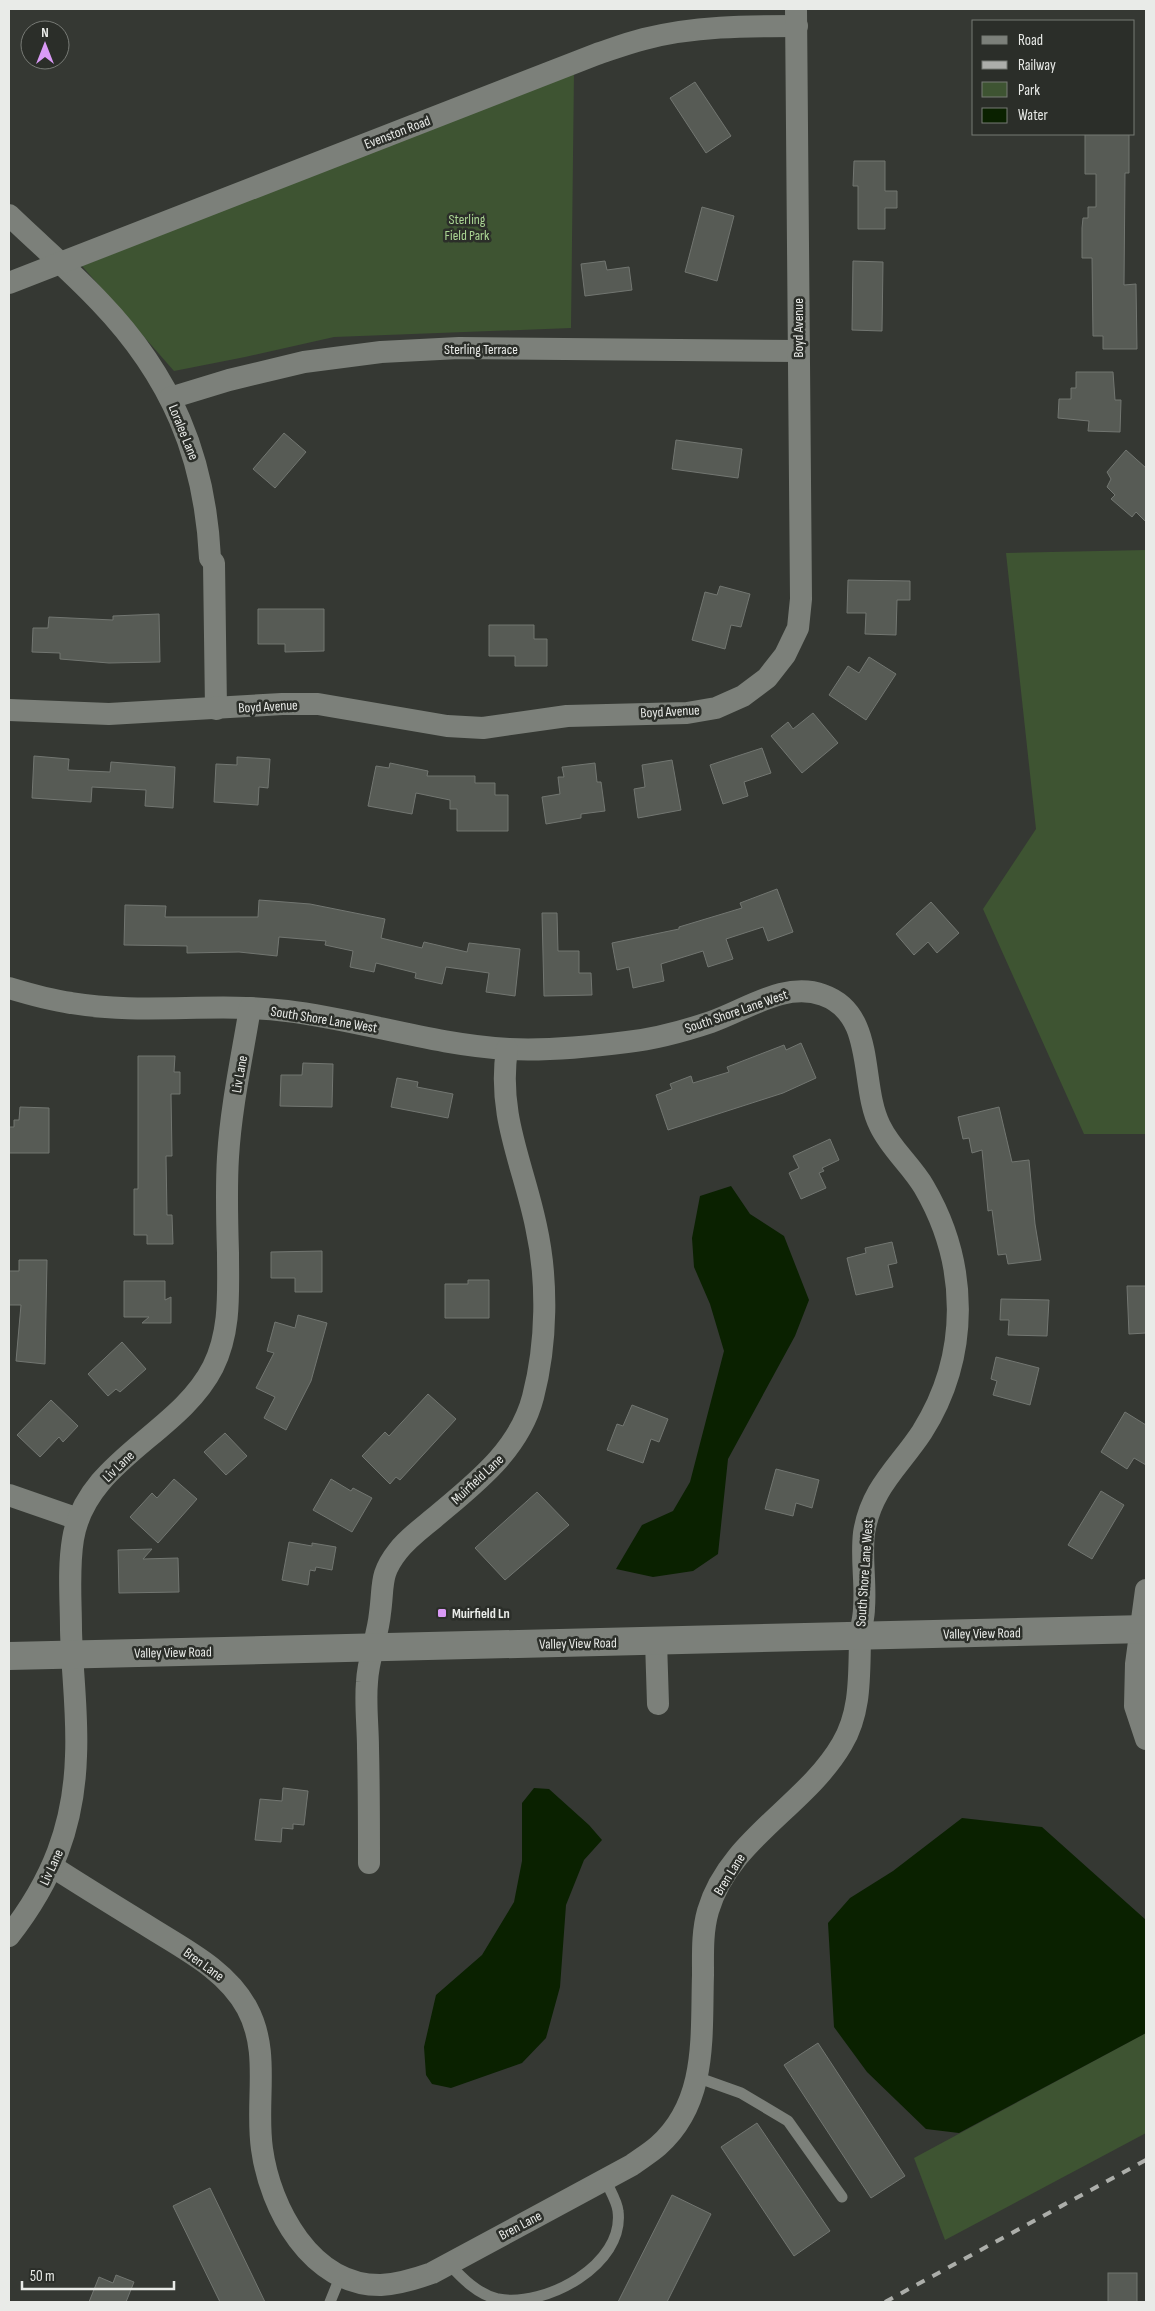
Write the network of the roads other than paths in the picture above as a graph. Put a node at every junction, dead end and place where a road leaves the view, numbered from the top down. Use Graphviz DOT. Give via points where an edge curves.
graph roads {
  1 [pos="796,17"];
  2 [pos="9,216"];
  3 [pos="60,263"];
  4 [pos="9,283"];
  5 [pos="798,351"];
  6 [pos="170,398"];
  7 [pos="216,709"];
  8 [pos="9,710"];
  9 [pos="9,988"];
  10 [pos="250,1008"];
  11 [pos="507,1049"];
  12 [pos="9,1495"];
  13 [pos="78,1519"];
  14 [pos="1146,1590"];
  15 [pos="1143,1629"];
  16 [pos="859,1636"];
  17 [pos="656,1641"];
  18 [pos="372,1648"];
  19 [pos="71,1654"];
  20 [pos="9,1656"];
  21 [pos="658,1704"];
  22 [pos="1146,1739"];
  23 [pos="370,1863"];
  24 [pos="53,1867"];
  25 [pos="9,1936"];
  26 [pos="698,2078"];
  27 [pos="605,2179"];
  28 [pos="842,2196"];
  29 [pos="449,2264"];
  30 [pos="341,2275"];
  31 [pos="330,2302"];
  1 -- 3 [label="street, Evenston Road" via="696,30 597,54"];
  1 -- 5 [label="street, Boyd Avenue"];
  2 -- 3 [label="street, Loralee Lane"];
  3 -- 4 [label="street, Evenston Road"];
  3 -- 6 [label="street, Loralee Lane" via="137,344"];
  5 -- 6 [label="street, Sterling Terrace" via="459,348 380,352 304,362"];
  5 -- 7 [label="street, Boyd Avenue" via="801,599 798,628 786,655 767,678 743,696 716,708 686,713 567,716 483,728 447,726 318,704"];
  6 -- 7 [label="street, Loralee Lane" via="190,441 208,518 210,558 214,563"];
  7 -- 8 [label="street, Boyd Avenue" via="109,714"];
  9 -- 10 [label="street, South Shore Lane West" via="75,1004"];
  10 -- 11 [label="street, South Shore Lane West" via="335,1018 439,1040"];
  10 -- 13 [label="street, Liv Lane" via="228,1153 225,1336 214,1366 197,1393 98,1484"];
  11 -- 16 [label="street, South Shore Lane West" via="577,1049 644,1040 710,1022 796,990 820,994 840,1003 855,1023 862,1045 870,1099 879,1125 921,1182 941,1220 954,1263 960,1306 956,1349 943,1392 923,1430 881,1484 870,1508 864,1532 864,1611"];
  11 -- 18 [label="street, Muirfield Lane" via="505,1099 511,1137 536,1227 544,1284 542,1341 532,1398 520,1429 503,1456 480,1480 414,1535 386,1570"];
  12 -- 13 [label="street"];
  13 -- 19 [label="street, Liv Lane" via="72,1556"];
  14 -- 15 [label="street"];
  15 -- 16 [label="street, Valley View Road"];
  15 -- 22 [label="street" via="1136,1664 1135,1706"];
  16 -- 17 [label="street, Valley View Road"];
  16 -- 26 [label="street, Bren Lane" via="862,1668 855,1712 842,1744 822,1771 743,1850 723,1879 709,1910 703,1945"];
  17 -- 18 [label="street, Valley View Road"];
  17 -- 21 [label="street"];
  18 -- 19 [label="street, Valley View Road"];
  18 -- 23 [label="street, Muirfield Lane" via="367,1682"];
  19 -- 20 [label="street, Valley View Road"];
  19 -- 24 [label="street, Liv Lane" via="75,1773 62,1845"];
  24 -- 25 [label="street, Liv Lane" via="29,1911"];
  24 -- 30 [label="street, Bren Lane" via="205,1962 233,1988 247,2008 258,2036 261,2148 267,2176 278,2205 305,2250"];
  26 -- 27 [label="street, Bren Lane" via="681,2118 659,2146"];
  26 -- 28 [label="lane" via="741,2092 788,2120"];
  27 -- 29 [label="street, Bren Lane"];
  27 -- 29 [label="lane" via="618,2210 618,2229 609,2251 578,2279 536,2297 497,2298 464,2281"];
  29 -- 30 [label="street, Bren Lane" via="406,2282 379,2285"];
  30 -- 31 [label="lane"];
}
